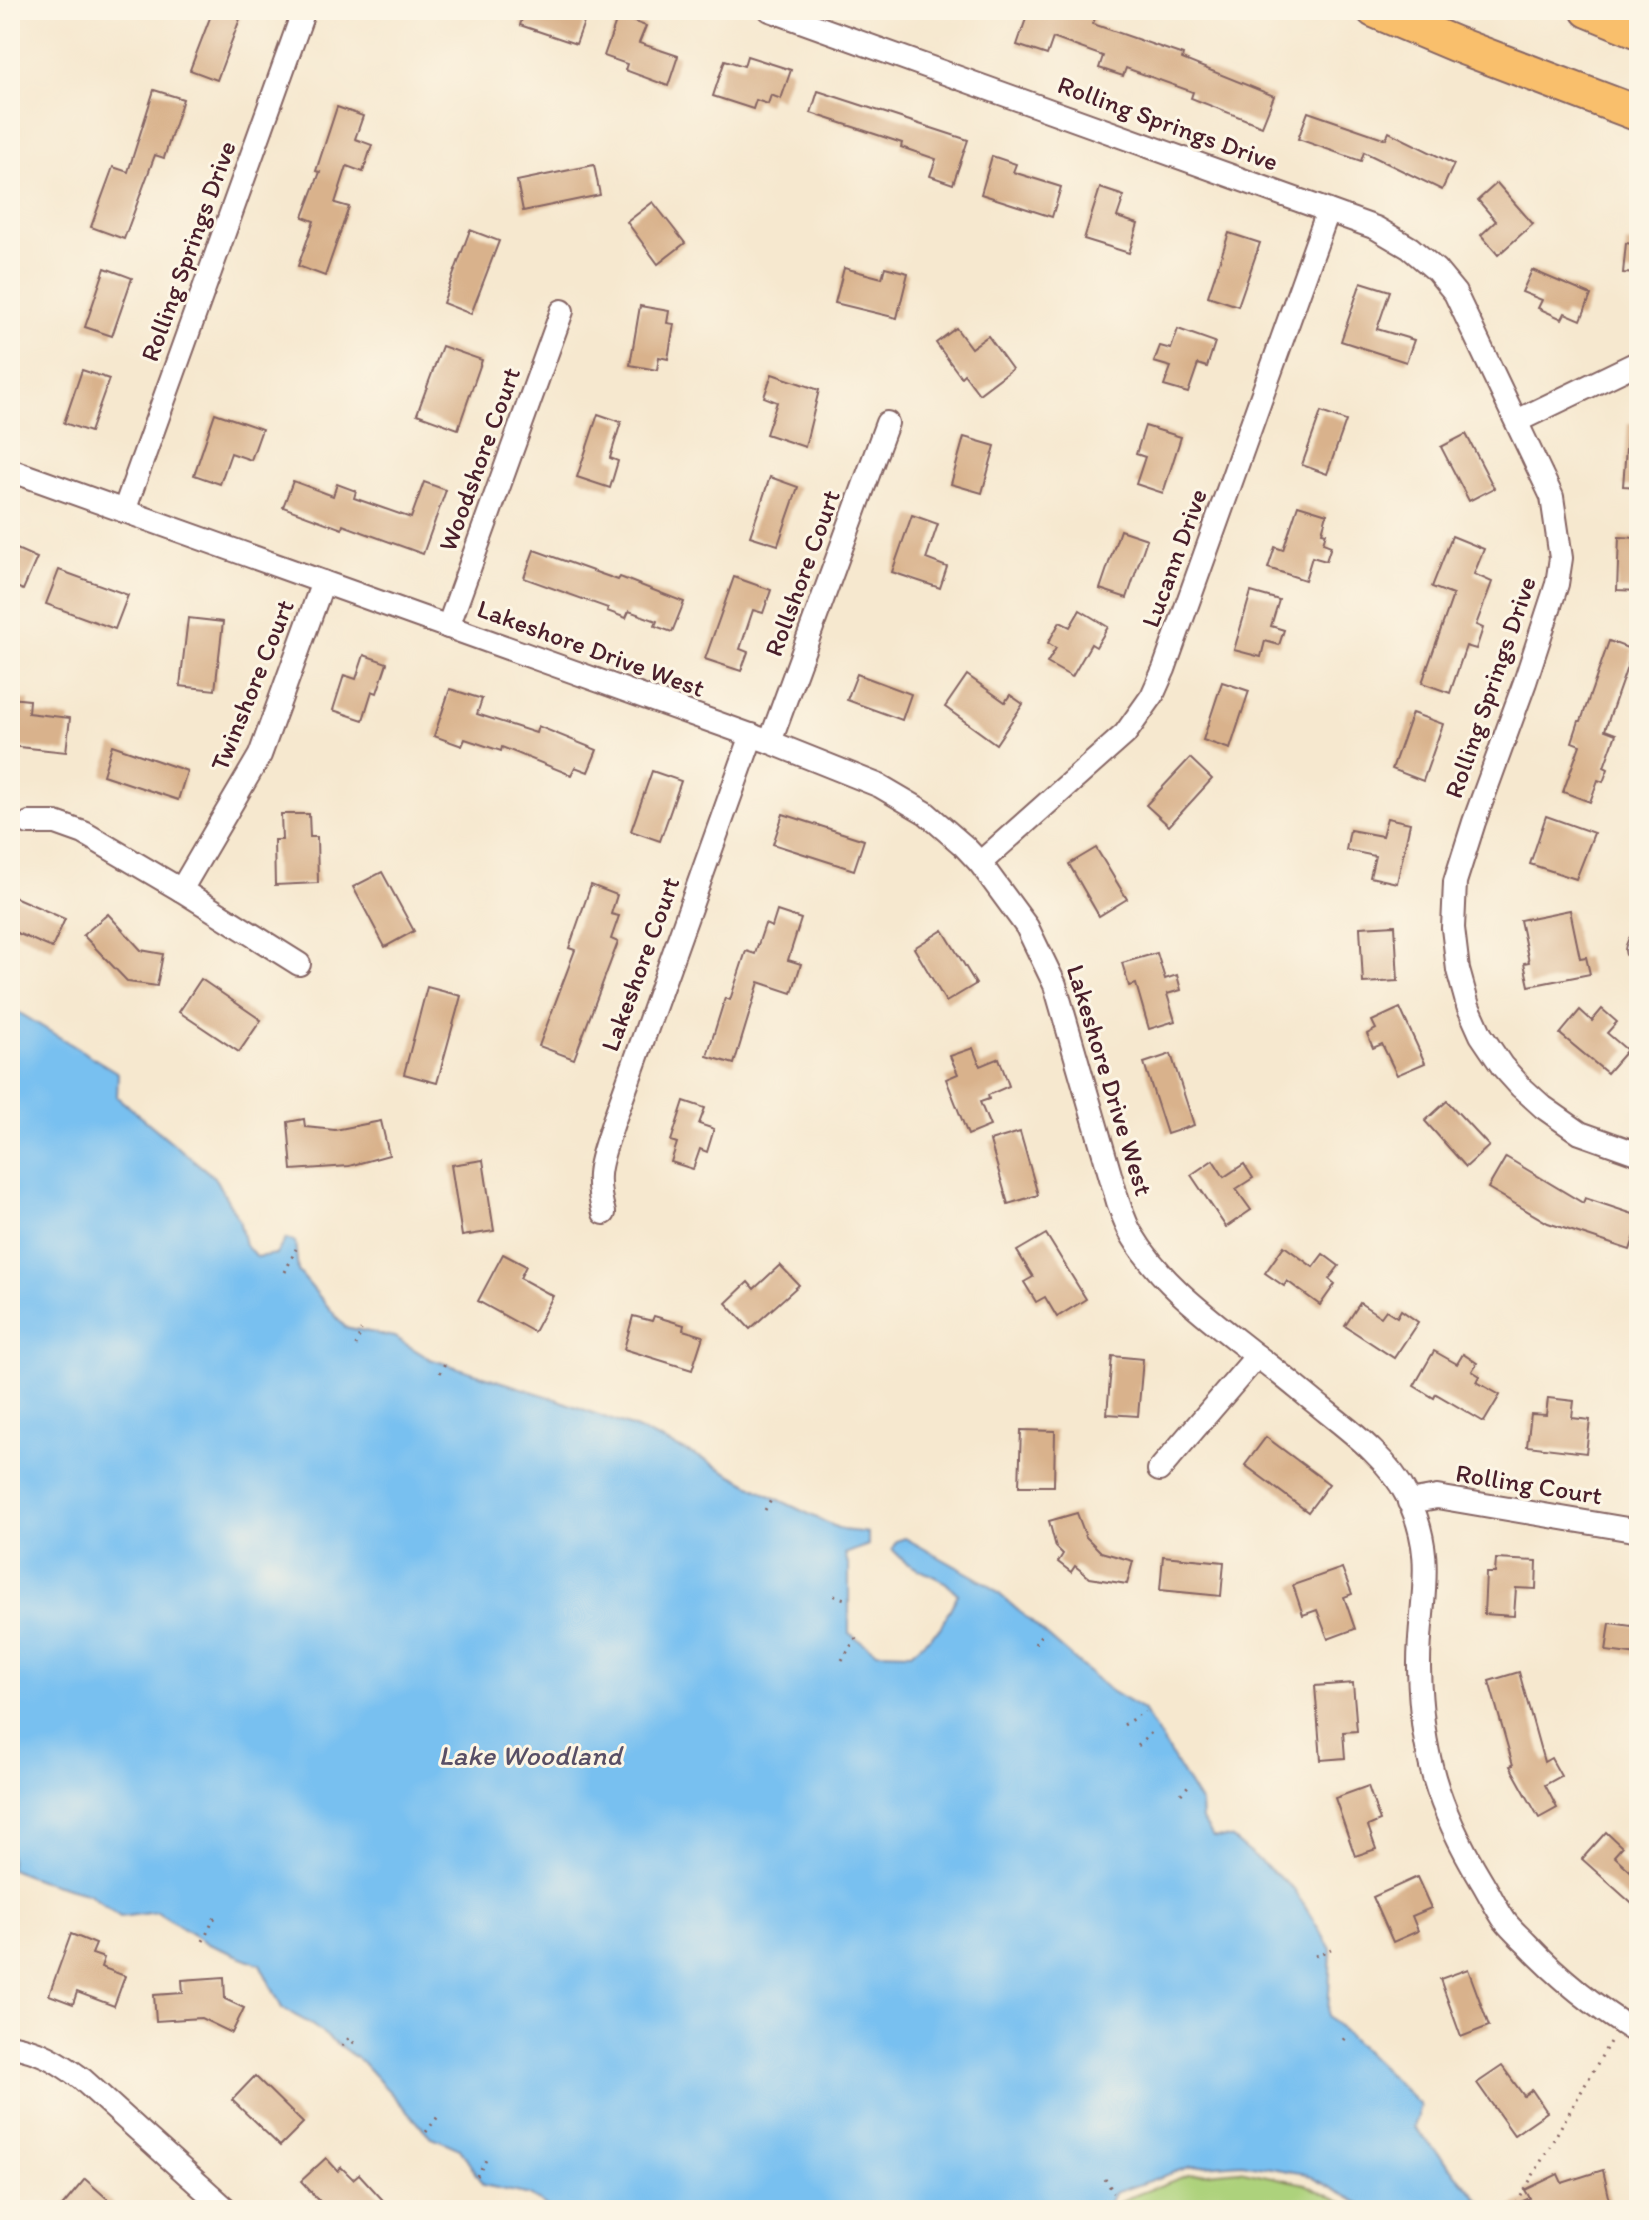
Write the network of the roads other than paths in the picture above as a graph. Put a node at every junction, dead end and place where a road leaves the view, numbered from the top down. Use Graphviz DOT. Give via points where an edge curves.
graph roads {
  1 [pos="304,10"];
  2 [pos="770,10"];
  3 [pos="1374,10"];
  4 [pos="1404,10"];
  5 [pos="1588,10"];
  6 [pos="1639,31"];
  7 [pos="1639,88"];
  8 [pos="1639,114"];
  9 [pos="1328,211"];
  10 [pos="562,311"];
  11 [pos="1639,362"];
  12 [pos="1517,421"];
  13 [pos="887,423"];
  14 [pos="10,470"];
  15 [pos="124,511"];
  16 [pos="323,582"];
  17 [pos="448,627"];
  18 [pos="761,739"];
  19 [pos="29,823"];
  20 [pos="980,863"];
  21 [pos="181,890"];
  22 [pos="299,964"];
  23 [pos="1639,1154"];
  24 [pos="604,1213"];
  25 [pos="1257,1356"];
  26 [pos="1159,1470"];
  27 [pos="1409,1502"];
  28 [pos="1639,1531"];
  29 [pos="1630,2028"];
  30 [pos="10,2045"];
  31 [pos="227,2210"];
  1 -- 15 [label="street, Rolling Springs Drive"];
  2 -- 9 [label="street, Rolling Springs Drive"];
  3 -- 8 [label="highway"];
  4 -- 7 [label="highway"];
  5 -- 6 [label="highway"];
  9 -- 12 [label="street, Rolling Springs Drive" via="1376,228 1436,270 1455,293"];
  9 -- 20 [label="street, Lucann Drive" via="1152,696 1125,734"];
  10 -- 17 [label="street, Woodshore Court"];
  11 -- 12 [label="street"];
  12 -- 23 [label="street, Rolling Springs Drive" via="1552,497 1561,558 1525,682 1455,882 1458,970 1481,1035 1521,1087 1580,1133"];
  13 -- 18 [label="street, Rollshore Court"];
  14 -- 15 [label="street, Lakeshore Drive West"];
  15 -- 16 [label="street, Lakeshore Drive West"];
  16 -- 17 [label="street, Lakeshore Drive West"];
  16 -- 21 [label="street, Twinshore Court" via="260,755"];
  17 -- 18 [label="street, Lakeshore Drive West"];
  18 -- 20 [label="street, Lakeshore Drive West" via="880,786 926,813"];
  18 -- 24 [label="street, Lakeshore Court" via="613,1123 599,1169"];
  19 -- 21 [label="street" via="56,823 84,833"];
  20 -- 25 [label="street, Lakeshore Drive West" via="1027,927 1055,985 1132,1235 1164,1277"];
  21 -- 22 [label="street"];
  25 -- 26 [label="street"];
  25 -- 27 [label="street, Lakeshore Drive West" via="1354,1434 1391,1472"];
  27 -- 28 [label="street, Rolling Court" via="1437,1497"];
  27 -- 29 [label="street, Lakeshore Drive West" via="1424,1550 1419,1669 1424,1743 1438,1796 1458,1842 1506,1922 1575,1989"];
  30 -- 31 [label="street" via="59,2061"];
}
